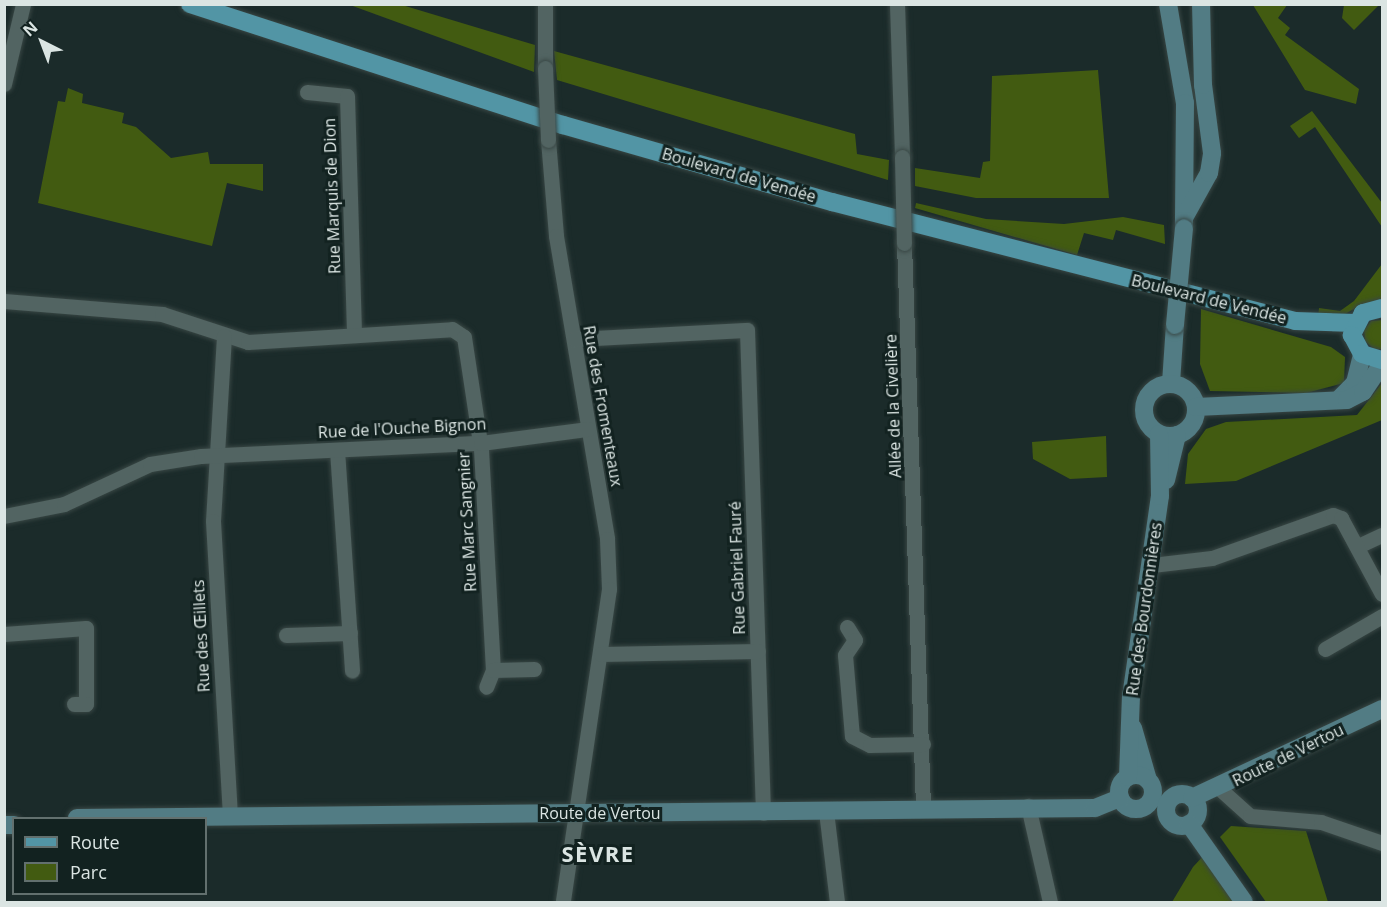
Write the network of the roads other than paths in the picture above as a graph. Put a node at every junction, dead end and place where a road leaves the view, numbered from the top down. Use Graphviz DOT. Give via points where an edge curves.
graph roads {
  1 [pos="23,4"];
  2 [pos="190,4"];
  3 [pos="545,4"];
  4 [pos="897,4"];
  5 [pos="1168,4"];
  6 [pos="1202,4"];
  7 [pos="4,84"];
  8 [pos="307,92"];
  9 [pos="1184,222"];
  10 [pos="4,301"];
  11 [pos="1383,308"];
  12 [pos="1295,321"];
  13 [pos="1355,323"];
  14 [pos="354,335"];
  15 [pos="224,336"];
  16 [pos="574,339"];
  17 [pos="1359,350"];
  18 [pos="1383,362"];
  19 [pos="1171,383"];
  20 [pos="1336,401"];
  21 [pos="1196,406"];
  22 [pos="588,429"];
  23 [pos="1159,434"];
  24 [pos="1177,435"];
  25 [pos="481,443"];
  26 [pos="337,450"];
  27 [pos="217,457"];
  28 [pos="1160,496"];
  29 [pos="4,516"];
  30 [pos="1383,535"];
  31 [pos="1358,546"];
  32 [pos="1152,565"];
  33 [pos="1383,594"];
  34 [pos="1383,616"];
  35 [pos="848,627"];
  36 [pos="350,633"];
  37 [pos="4,634"];
  38 [pos="285,635"];
  39 [pos="1325,649"];
  40 [pos="758,651"];
  41 [pos="601,654"];
  42 [pos="534,669"];
  43 [pos="352,670"];
  44 [pos="493,670"];
  45 [pos="486,687"];
  46 [pos="74,704"];
  47 [pos="1383,709"];
  48 [pos="1132,723"];
  49 [pos="923,744"];
  50 [pos="1128,777"];
  51 [pos="1150,783"];
  52 [pos="1220,789"];
  53 [pos="1184,796"];
  54 [pos="1120,798"];
  55 [pos="1146,805"];
  56 [pos="1028,806"];
  57 [pos="923,807"];
  58 [pos="826,811"];
  59 [pos="578,813"];
  60 [pos="763,813"];
  61 [pos="230,814"];
  62 [pos="1167,816"];
  63 [pos="138,817"];
  64 [pos="1189,824"];
  65 [pos="1383,843"];
  66 [pos="563,903"];
  67 [pos="837,903"];
  68 [pos="1050,903"];
  69 [pos="1244,903"];
  1 -- 7 [label="street"];
  2 -- 12 [label="main road, Boulevard de Vendée" via="731,173"];
  3 -- 16 [label="street, Rue des Fromenteaux, bridge" via="548,140"];
  4 -- 49 [label="street, Allée de la Civelière, bridge"];
  5 -- 9 [label="street" via="1185,103"];
  6 -- 9 [label="street" via="1203,85 1212,153 1209,173"];
  8 -- 14 [label="street, Rue Marquis de Dion" via="347,96"];
  9 -- 19 [label="street, bridge"];
  10 -- 15 [label="street" via="162,314"];
  11 -- 13 [label="main road" via="1367,310"];
  12 -- 13 [label="main road, Boulevard de Vendée"];
  12 -- 17 [label="main road, Boulevard de Vendée"];
  13 -- 17 [label="main road"];
  14 -- 15 [label="street" via="248,342"];
  14 -- 25 [label="street, Rue Marc Sangnier" via="452,329 464,337"];
  15 -- 27 [label="street, Rue des Œillets"];
  16 -- 22 [label="street, Rue des Fromenteaux"];
  16 -- 40 [label="street, Rue Gabriel Fauré" via="747,330"];
  17 -- 18 [label="main road, Boulevard de Vendée"];
  17 -- 20 [label="street" via="1355,383"];
  18 -- 20 [label="street" via="1363,392"];
  19 -- 21 [label="street" via="1189,391"];
  19 -- 23 [label="street" via="1153,389 1144,405 1146,422"];
  20 -- 21 [label="street"];
  21 -- 24 [label="street" via="1193,424"];
  22 -- 25 [label="street, Rue de l'Ouche Bignon"];
  22 -- 41 [label="street, Rue des Fromenteaux" via="607,539"];
  23 -- 24 [label="street"];
  23 -- 28 [label="street, Rue des Bourdonnières"];
  24 -- 28 [label="street, Rue des Bourdonnières"];
  25 -- 26 [label="street, Rue de l'Ouche Bignon"];
  25 -- 44 [label="street, Rue Marc Sangnier"];
  26 -- 27 [label="street, Rue de l'Ouche Bignon"];
  26 -- 36 [label="street"];
  27 -- 29 [label="street, Rue de l'Ouche Bignon" via="150,464 64,504"];
  27 -- 61 [label="street, Rue des Œillets" via="213,520"];
  28 -- 32 [label="street, Rue des Bourdonnières"];
  30 -- 31 [label="street"];
  31 -- 32 [label="street" via="1341,518 1333,515 1212,558"];
  31 -- 33 [label="street"];
  32 -- 48 [label="street, Rue des Bourdonnières"];
  34 -- 39 [label="street"];
  35 -- 49 [label="street" via="855,640 845,654 846,717 852,736 870,745"];
  36 -- 38 [label="street"];
  36 -- 43 [label="street"];
  37 -- 46 [label="street" via="86,628 86,704"];
  40 -- 41 [label="street"];
  40 -- 60 [label="street, Rue Gabriel Fauré"];
  41 -- 59 [label="street, Rue des Fromenteaux"];
  42 -- 44 [label="street"];
  44 -- 45 [label="street, Rue Marc Sangnier"];
  47 -- 52 [label="street, Route de Vertou"];
  48 -- 50 [label="street, Rue des Bourdonnières"];
  48 -- 51 [label="street, Rue des Bourdonnières"];
  49 -- 57 [label="street, Allée de la Civelière"];
  50 -- 51 [label="street"];
  50 -- 54 [label="street" via="1119,788"];
  51 -- 53 [label="street"];
  51 -- 55 [label="street"];
  52 -- 53 [label="street, Route de Vertou"];
  52 -- 65 [label="street" via="1250,816 1321,822"];
  53 -- 62 [label="street" via="1167,803"];
  53 -- 64 [label="street" via="1197,811"];
  54 -- 55 [label="street" via="1131,808"];
  54 -- 56 [label="street, Route de Vertou" via="1095,808"];
  55 -- 62 [label="street"];
  56 -- 57 [label="street, Route de Vertou"];
  56 -- 68 [label="street"];
  57 -- 58 [label="street, Route de Vertou"];
  58 -- 60 [label="street, Route de Vertou"];
  58 -- 67 [label="street"];
  59 -- 60 [label="street, Route de Vertou"];
  59 -- 61 [label="street, Route de Vertou"];
  59 -- 66 [label="street, Rue des Fromenteaux"];
  61 -- 63 [label="street, Route de Vertou"];
  62 -- 64 [label="street" via="1175,825"];
  64 -- 69 [label="street"];
}
